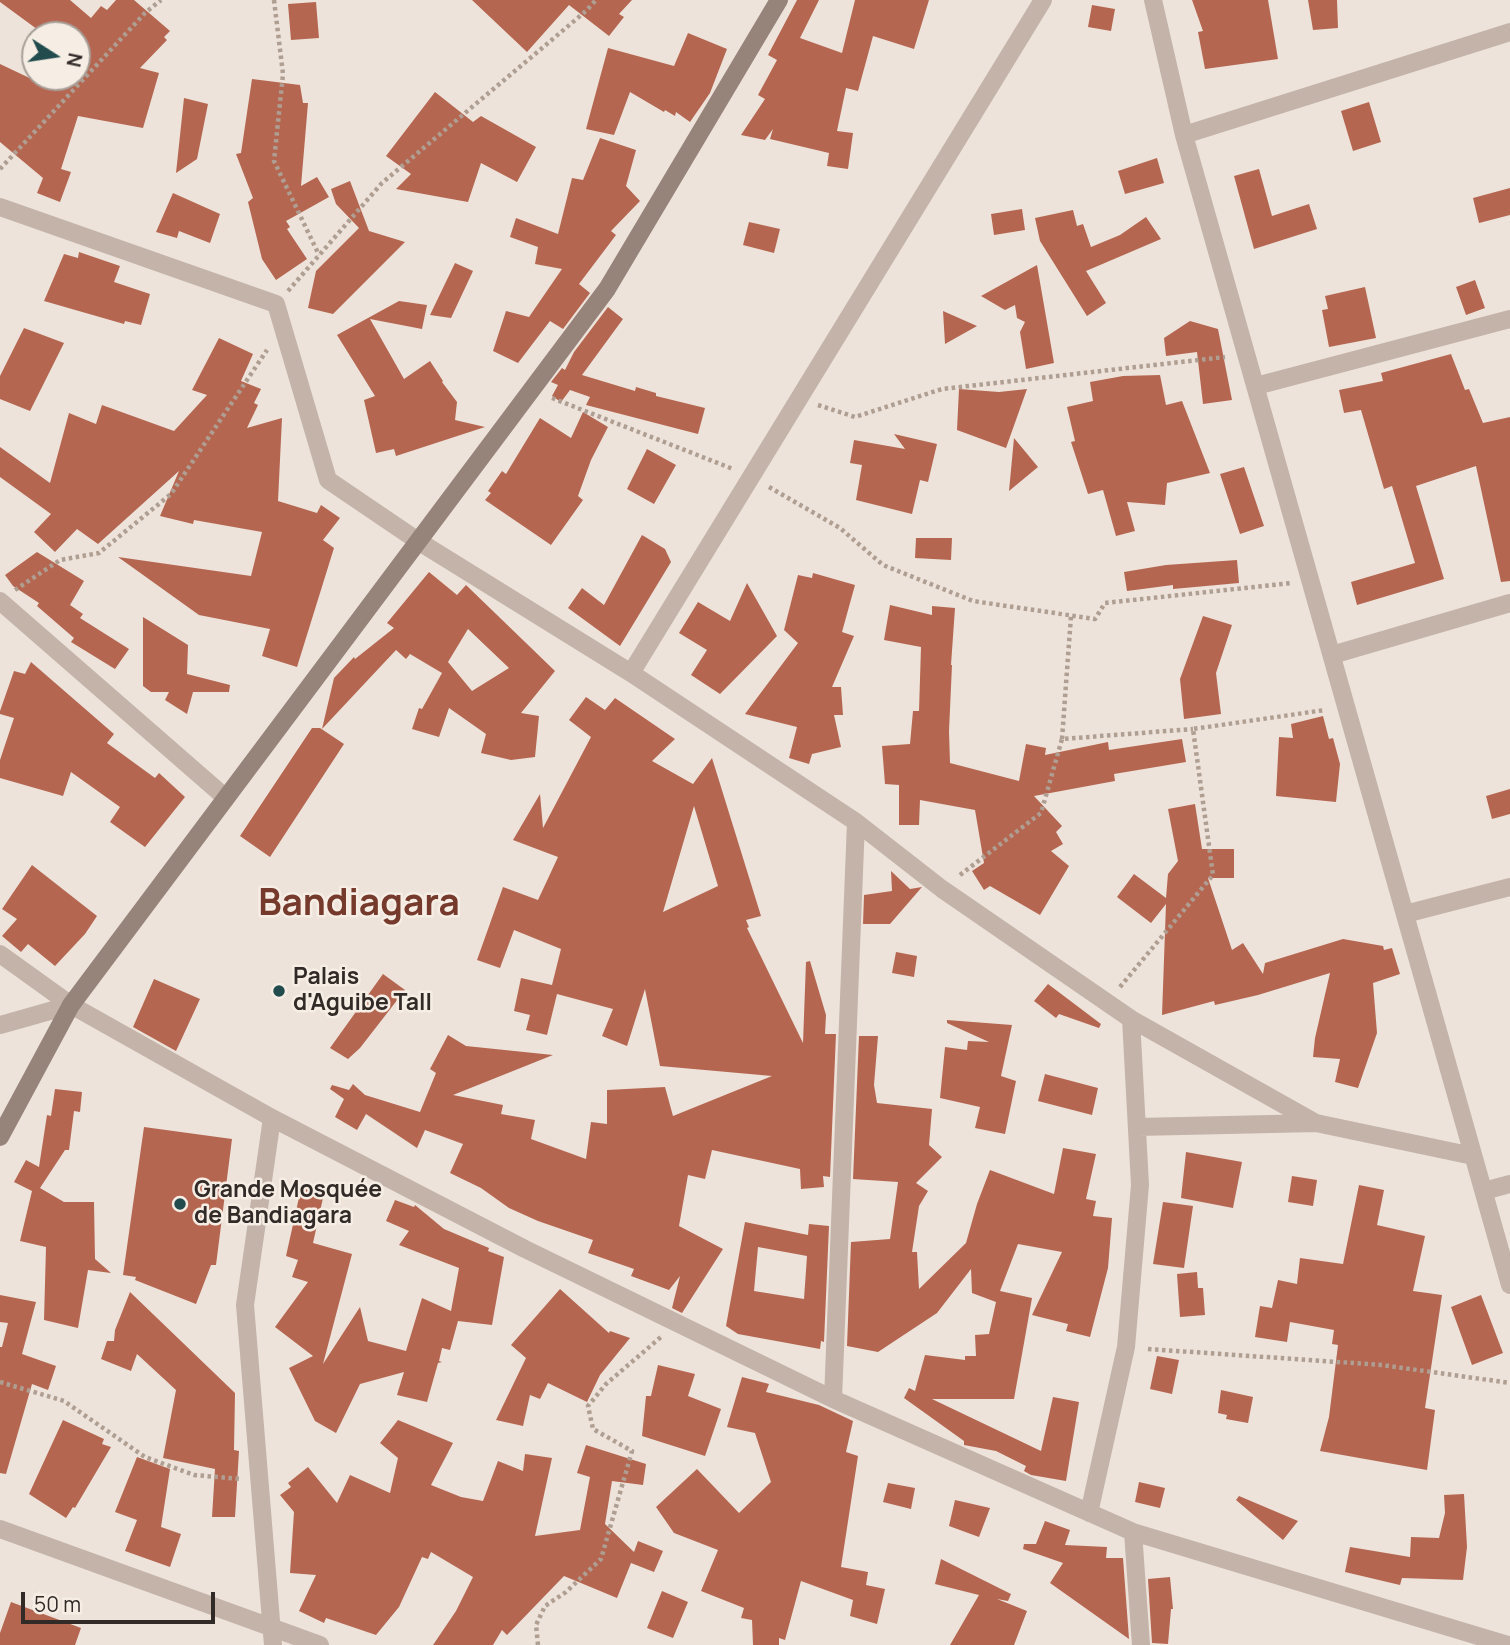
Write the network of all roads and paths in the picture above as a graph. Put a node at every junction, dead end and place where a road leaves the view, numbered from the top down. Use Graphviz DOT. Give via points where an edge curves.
graph roads {
  1 [pos="161,0"];
  2 [pos="274,0"];
  3 [pos="596,0"];
  4 [pos="779,0"];
  5 [pos="1043,0"];
  6 [pos="1153,0"];
  7 [pos="1510,32"];
  8 [pos="1184,135"];
  9 [pos="0,169"];
  10 [pos="0,206"];
  11 [pos="319,255"];
  12 [pos="276,304"];
  13 [pos="1510,319"];
  14 [pos="283,326"];
  15 [pos="1247,355"];
  16 [pos="1256,386"];
  17 [pos="532,390"];
  18 [pos="799,399"];
  19 [pos="751,477"];
  20 [pos="418,541"];
  21 [pos="1311,580"];
  22 [pos="5,597"];
  23 [pos="1510,603"];
  24 [pos="1071,616"];
  25 [pos="1332,655"];
  26 [pos="631,673"];
  27 [pos="1346,707"];
  28 [pos="1193,729"];
  29 [pos="1062,739"];
  30 [pos="226,798"];
  31 [pos="856,822"];
  32 [pos="1510,887"];
  33 [pos="942,889"];
  34 [pos="1405,914"];
  35 [pos="0,954"];
  36 [pos="1107,1003"];
  37 [pos="71,1005"];
  38 [pos="1131,1019"];
  39 [pos="0,1025"];
  40 [pos="272,1118"];
  41 [pos="1316,1124"];
  42 [pos="1137,1127"];
  43 [pos="0,1137"];
  44 [pos="1474,1156"];
  45 [pos="1510,1184"];
  46 [pos="1483,1191"];
  47 [pos="1510,1285"];
  48 [pos="678,1322"];
  49 [pos="1126,1347"];
  50 [pos="0,1382"];
  51 [pos="1510,1383"];
  52 [pos="833,1399"];
  53 [pos="259,1481"];
  54 [pos="1089,1513"];
  55 [pos="0,1529"];
  56 [pos="1133,1532"];
  57 [pos="271,1625"];
  58 [pos="273,1645"];
  59 [pos="320,1645"];
  60 [pos="538,1645"];
  61 [pos="1141,1645"];
  62 [pos="1508,1645"];
  1 -- 9 [label="path"];
  2 -- 11 [label="path" via="283,74 274,161"];
  3 -- 11 [label="path" via="382,183"];
  4 -- 17 [label="main road" via="607,289"];
  5 -- 18 [label="street"];
  6 -- 8 [label="street"];
  7 -- 8 [label="street"];
  8 -- 15 [label="street"];
  10 -- 12 [label="street"];
  11 -- 12 [label="path"];
  12 -- 14 [label="street"];
  13 -- 16 [label="street"];
  14 -- 20 [label="street" via="328,480"];
  14 -- 22 [label="path" via="171,494 99,553 60,560"];
  15 -- 16 [label="street"];
  15 -- 18 [label="path" via="942,389 855,417"];
  16 -- 21 [label="street"];
  17 -- 19 [label="path"];
  17 -- 20 [label="main road"];
  18 -- 19 [label="street"];
  19 -- 24 [label="path" via="840,528 883,565 973,601"];
  19 -- 26 [label="street"];
  20 -- 26 [label="street"];
  20 -- 30 [label="main road"];
  21 -- 24 [label="path" via="1105,603 1095,619"];
  21 -- 25 [label="street"];
  22 -- 30 [label="street"];
  23 -- 25 [label="street"];
  24 -- 29 [label="path"];
  25 -- 27 [label="street"];
  26 -- 31 [label="street"];
  27 -- 28 [label="path"];
  27 -- 34 [label="street"];
  28 -- 29 [label="path"];
  28 -- 36 [label="path" via="1213,875"];
  29 -- 33 [label="path" via="1041,814"];
  30 -- 37 [label="main road"];
  31 -- 33 [label="street"];
  31 -- 52 [label="street"];
  32 -- 34 [label="street"];
  33 -- 36 [label="street"];
  34 -- 44 [label="street"];
  35 -- 37 [label="street"];
  36 -- 38 [label="street"];
  37 -- 39 [label="street"];
  37 -- 40 [label="street"];
  37 -- 43 [label="main road"];
  38 -- 41 [label="street"];
  38 -- 42 [label="street"];
  40 -- 48 [label="street"];
  40 -- 53 [label="street" via="244,1306"];
  41 -- 42 [label="street"];
  41 -- 44 [label="street"];
  42 -- 49 [label="street" via="1140,1185"];
  44 -- 46 [label="street"];
  45 -- 46 [label="street"];
  46 -- 47 [label="street"];
  48 -- 52 [label="street"];
  48 -- 60 [label="path" via="606,1384 588,1406 593,1429 632,1451 601,1559 545,1606 536,1625"];
  49 -- 51 [label="path" via="1382,1365"];
  49 -- 54 [label="street"];
  50 -- 53 [label="path" via="64,1401 145,1457 194,1475"];
  52 -- 54 [label="street"];
  53 -- 57 [label="street"];
  54 -- 56 [label="street"];
  55 -- 57 [label="street"];
  56 -- 61 [label="street"];
  56 -- 62 [label="street"];
  57 -- 58 [label="street"];
  57 -- 59 [label="street"];
}
